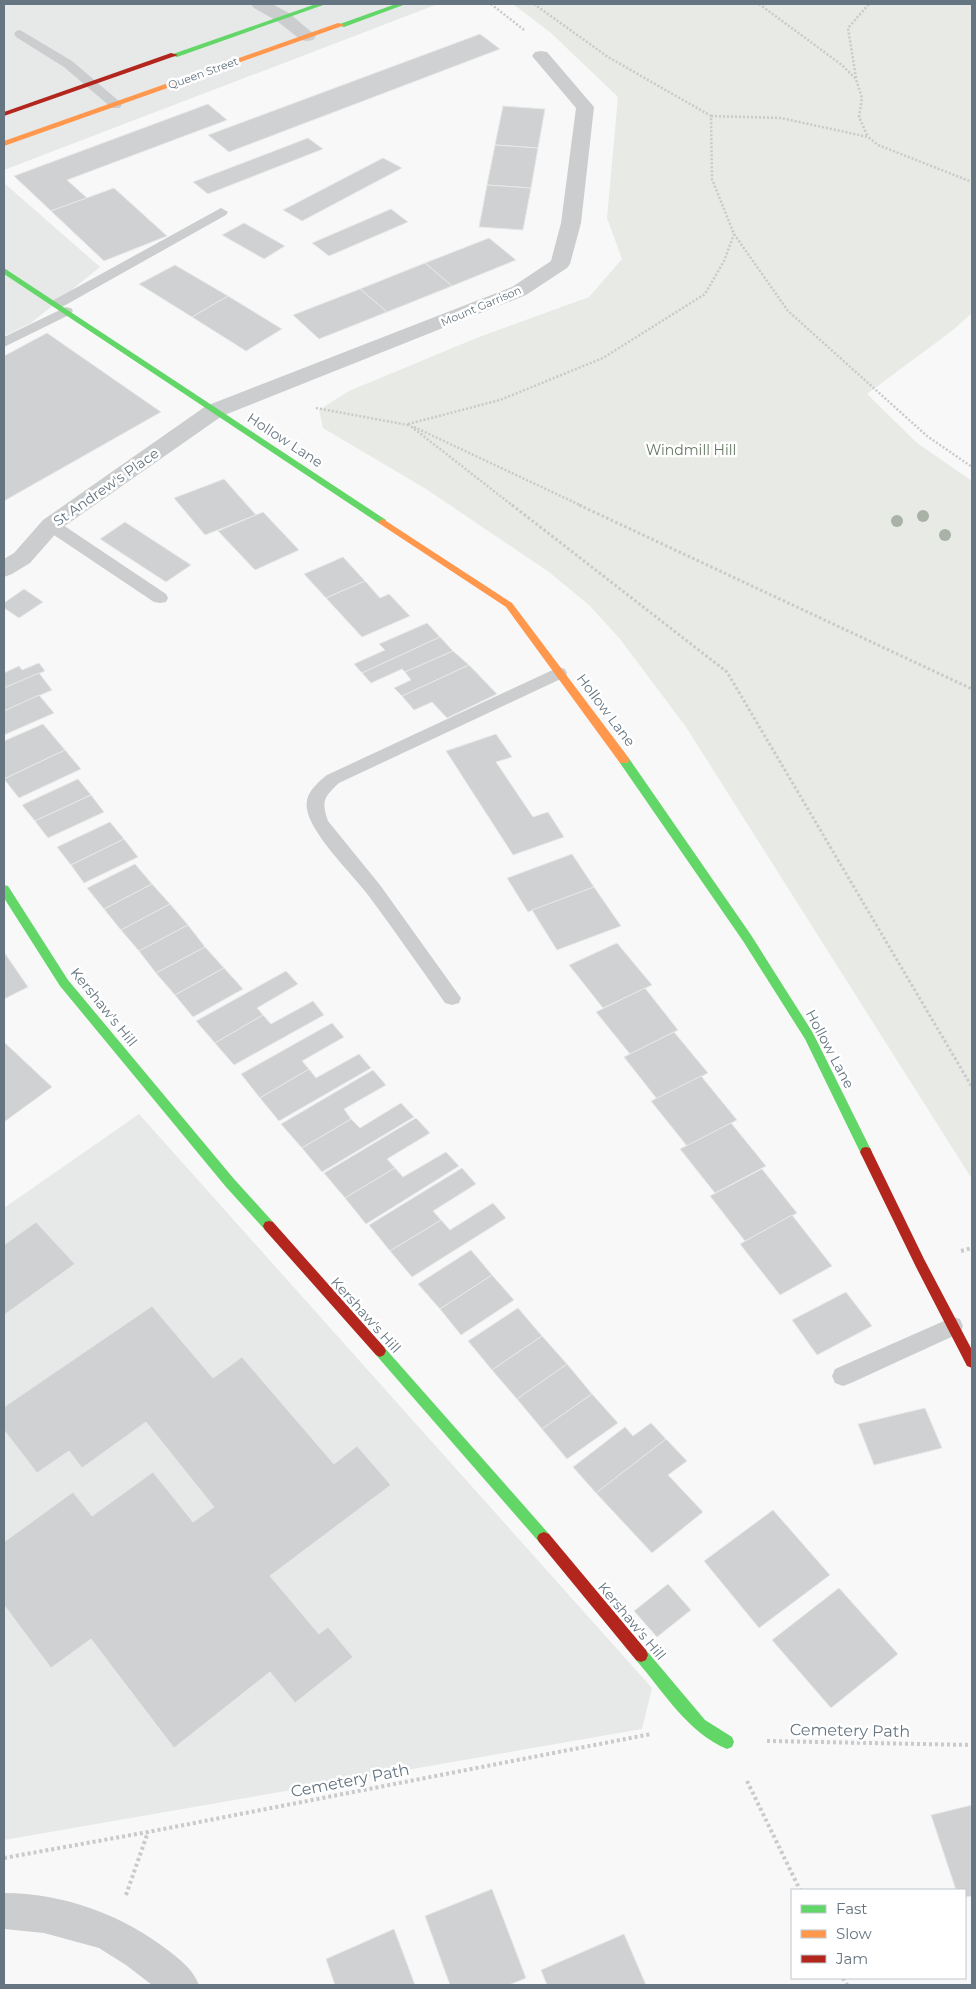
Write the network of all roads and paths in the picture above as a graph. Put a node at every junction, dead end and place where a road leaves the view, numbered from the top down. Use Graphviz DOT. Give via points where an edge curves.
graph roads {
  1 [pos="260,4"];
  2 [pos="322,4"];
  3 [pos="402,4"];
  4 [pos="491,4"];
  5 [pos="534,4"];
  6 [pos="759,4"];
  7 [pos="869,4"];
  8 [pos="283,17"];
  9 [pos="20,34"];
  10 [pos="307,36"];
  11 [pos="541,56"];
  12 [pos="856,79"];
  13 [pos="92,84"];
  14 [pos="116,105"];
  15 [pos="4,114"];
  16 [pos="711,116"];
  17 [pos="868,138"];
  18 [pos="4,144"];
  19 [pos="972,182"];
  20 [pos="221,212"];
  21 [pos="734,234"];
  22 [pos="4,270"];
  23 [pos="61,308"];
  24 [pos="4,343"];
  25 [pos="319,410"];
  26 [pos="214,411"];
  27 [pos="408,424"];
  28 [pos="972,468"];
  29 [pos="52,524"];
  30 [pos="4,569"];
  31 [pos="160,598"];
  32 [pos="559,672"];
  33 [pos="972,689"];
  34 [pos="4,889"];
  35 [pos="452,998"];
  36 [pos="972,1087"];
  37 [pos="953,1326"];
  38 [pos="972,1362"];
  39 [pos="843,1376"];
  40 [pos="700,1725"];
  41 [pos="727,1742"];
  42 [pos="972,1745"];
  43 [pos="148,1832"];
  44 [pos="4,1858"];
  45 [pos="800,1889"];
  46 [pos="4,1911"];
  47 [pos="112,1935"];
  48 [pos="180,1985"];
  1 -- 8 [label="street"];
  2 -- 8 [label="street, Queen Street"];
  3 -- 10 [label="street, Queen Street"];
  4 -- 11 [label="path" via="542,47"];
  5 -- 16 [label="path" via="608,57"];
  6 -- 12 [label="path" via="842,65"];
  7 -- 12 [label="path" via="848,28"];
  8 -- 10 [label="street"];
  8 -- 13 [label="street, Queen Street"];
  9 -- 13 [label="lane" via="68,64"];
  10 -- 14 [label="street, Queen Street"];
  11 -- 26 [label="street, Mount Garrison" via="585,107 570,223 560,264 519,291"];
  12 -- 17 [label="path" via="862,98 859,117"];
  13 -- 14 [label="lane"];
  13 -- 15 [label="street, Queen Street"];
  14 -- 18 [label="street, Queen Street"];
  16 -- 17 [label="path" via="782,118"];
  16 -- 21 [label="path" via="712,179"];
  17 -- 19 [label="path" via="878,145"];
  20 -- 23 [label="lane"];
  21 -- 27 [label="path" via="724,261 705,294 603,358 500,400"];
  21 -- 28 [label="path" via="788,311 927,436"];
  22 -- 23 [label="street, Hollow Lane"];
  23 -- 24 [label="lane"];
  23 -- 26 [label="street, Hollow Lane"];
  25 -- 27 [label="path"];
  26 -- 29 [label="street, St Andrew's Place"];
  26 -- 32 [label="street, Hollow Lane" via="509,605"];
  27 -- 33 [label="path"];
  27 -- 36 [label="path" via="728,672"];
  29 -- 30 [label="street, St Andrew's Place" via="22,558"];
  29 -- 31 [label="lane"];
  32 -- 35 [label="lane" via="333,779 317,796 315,808 320,823 374,890"];
  32 -- 37 [label="street, Hollow Lane" via="747,938 809,1036"];
  34 -- 40 [label="street, Kershaw's Hill" via="64,983 223,1175 509,1497"];
  37 -- 38 [label="street, Hollow Lane"];
  37 -- 39 [label="lane"];
  40 -- 41 [label="street, Kershaw's Hill"];
  40 -- 43 [label="path, Cemetery Path"];
  41 -- 42 [label="path, Cemetery Path" via="808,1740"];
  41 -- 45 [label="path"];
  43 -- 44 [label="path, Cemetery Path"];
  43 -- 47 [label="path"];
  46 -- 47 [label="street" via="53,1916"];
  47 -- 48 [label="street" via="156,1964"];
}
